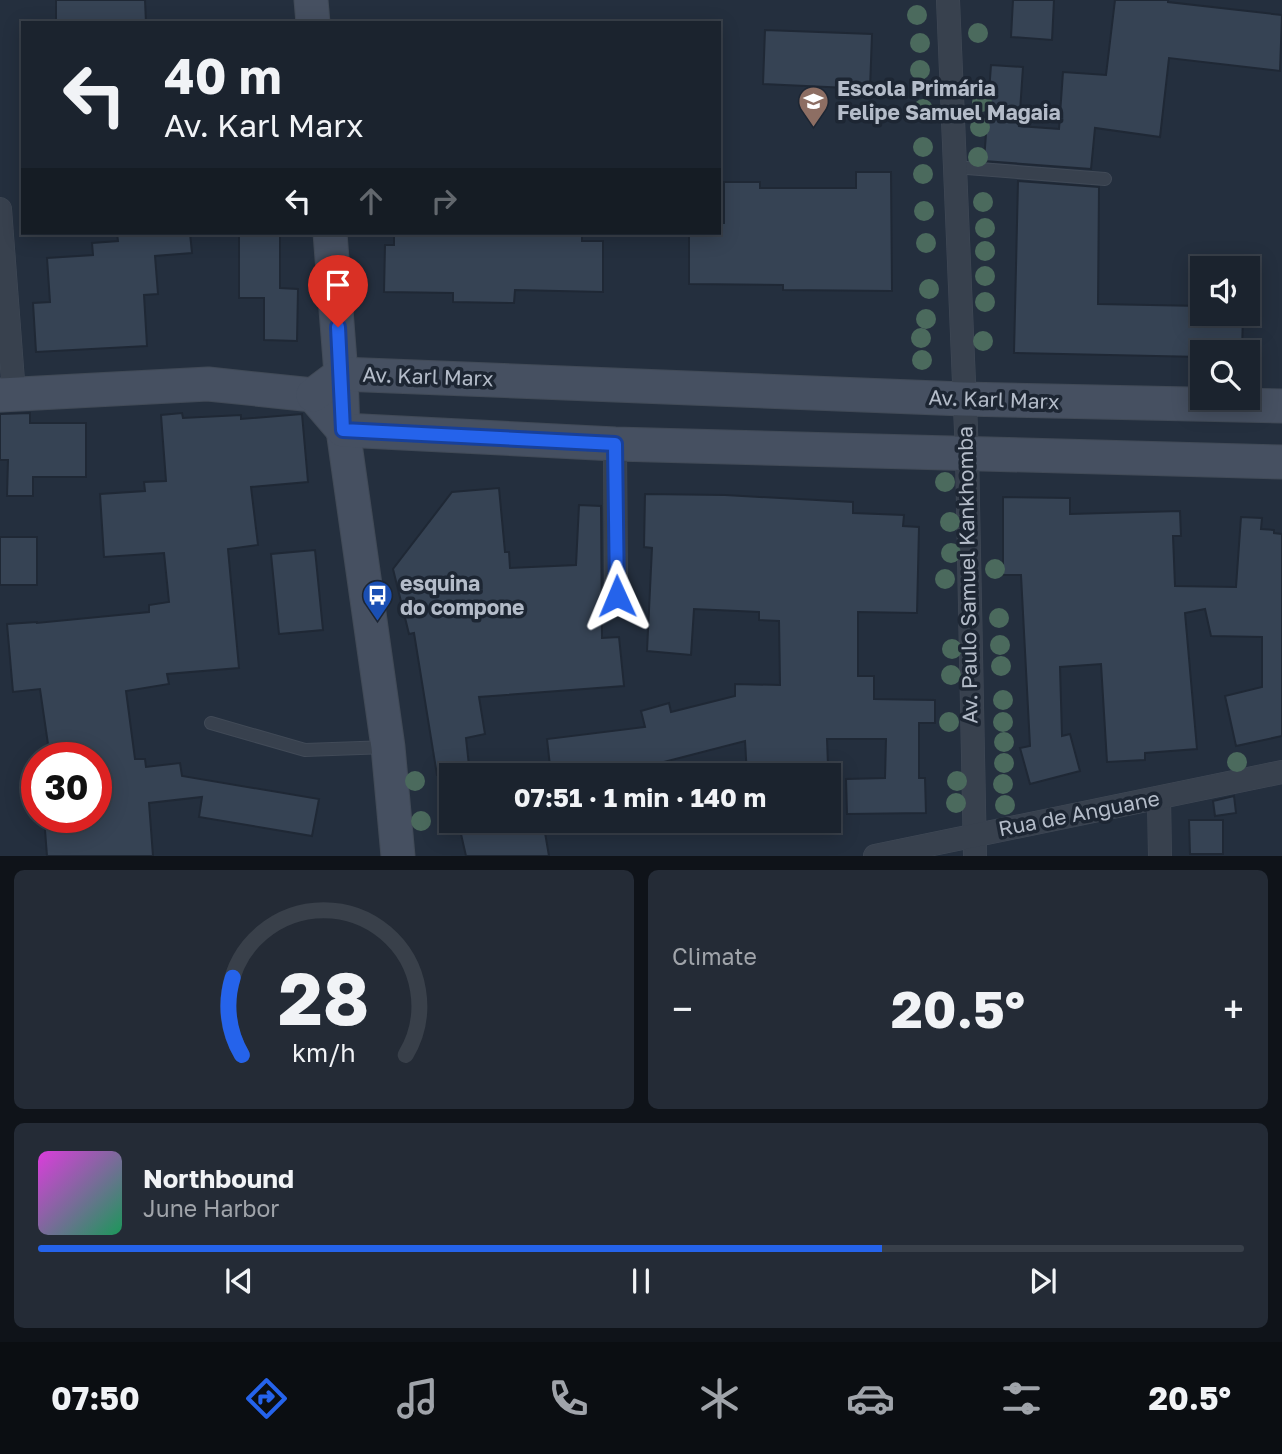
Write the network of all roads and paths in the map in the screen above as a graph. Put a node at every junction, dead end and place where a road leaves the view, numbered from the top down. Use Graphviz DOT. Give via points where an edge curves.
graph roads {
  1 [pos="311,0"];
  2 [pos="948,0"];
  3 [pos="313,21"];
  4 [pos="954,167"];
  5 [pos="1105,179"];
  6 [pos="0,209"];
  7 [pos="330,235"];
  8 [pos="341,374"];
  9 [pos="7,395"];
  10 [pos="313,395"];
  11 [pos="963,399"];
  12 [pos="1282,406"];
  13 [pos="343,430"];
  14 [pos="615,444"];
  15 [pos="967,454"];
  16 [pos="1282,462"];
  17 [pos="617,596"];
  18 [pos="211,723"];
  19 [pos="388,747"];
  20 [pos="1282,772"];
  21 [pos="1159,799"];
  22 [pos="975,845"];
  23 [pos="398,856"];
  24 [pos="875,856"];
  25 [pos="1160,856"];
  1 -- 3 [label="street"];
  2 -- 4 [label="street, Av. Paulo Samuel Kankhomba"];
  4 -- 5 [label="lane"];
  4 -- 11 [label="street, Av. Paulo Samuel Kankhomba"];
  6 -- 9 [label="street"];
  7 -- 8 [label="street"];
  8 -- 10 [label="street, Av. Karl Marx"];
  8 -- 11 [label="street, Av. Karl Marx"];
  8 -- 13 [label="street"];
  9 -- 10 [label="street" via="208,384"];
  10 -- 13 [label="street"];
  11 -- 12 [label="street, Av. Karl Marx"];
  11 -- 15 [label="street, Av. Paulo Samuel Kankhomba"];
  13 -- 14 [label="street"];
  13 -- 19 [label="street"];
  14 -- 15 [label="street"];
  14 -- 17 [label="street"];
  15 -- 16 [label="street"];
  15 -- 22 [label="street, Av. Paulo Samuel Kankhomba"];
  18 -- 19 [label="lane" via="305,750"];
  19 -- 23 [label="street"];
  20 -- 21 [label="street, Rua de Anguane"];
  21 -- 22 [label="street, Rua de Anguane"];
  21 -- 25 [label="street"];
  22 -- 24 [label="street, Rua de Anguane"];
}
